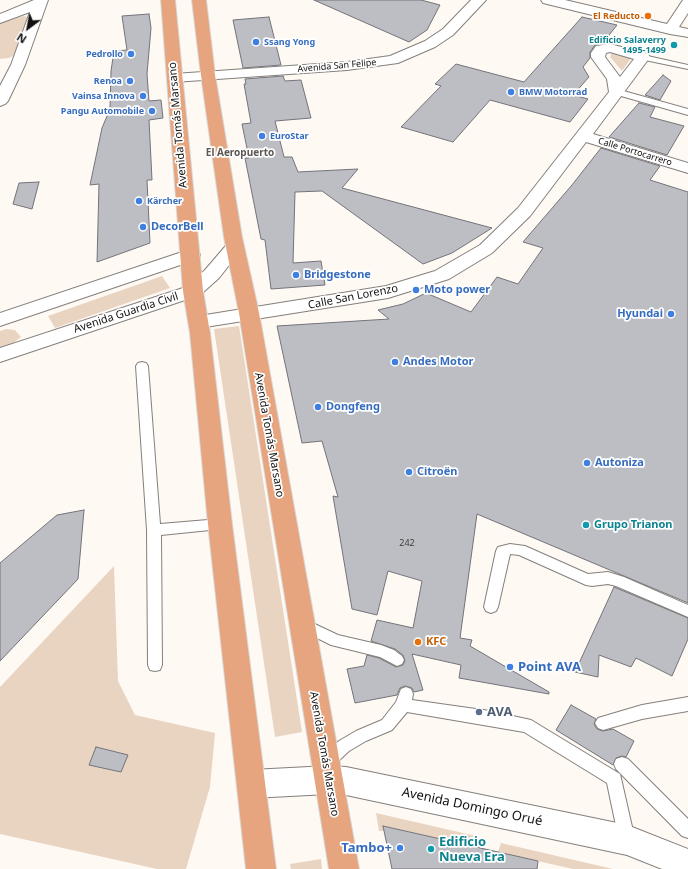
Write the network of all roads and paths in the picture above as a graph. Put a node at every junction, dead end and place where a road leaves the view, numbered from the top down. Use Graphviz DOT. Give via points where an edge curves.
graph roads {
  1 [pos="168,0"];
  2 [pos="199,0"];
  3 [pos="479,0"];
  4 [pos="548,0"];
  5 [pos="41,2"];
  6 [pos="688,3"];
  7 [pos="0,19"];
  8 [pos="670,30"];
  9 [pos="688,33"];
  10 [pos="643,57"];
  11 [pos="18,65"];
  12 [pos="688,67"];
  13 [pos="0,68"];
  14 [pos="208,75"];
  15 [pos="174,78"];
  16 [pos="617,92"];
  17 [pos="0,98"];
  18 [pos="688,112"];
  19 [pos="583,136"];
  20 [pos="688,168"];
  21 [pos="235,246"];
  22 [pos="191,255"];
  23 [pos="193,291"];
  24 [pos="249,314"];
  25 [pos="0,320"];
  26 [pos="199,322"];
  27 [pos="19,349"];
  28 [pos="0,355"];
  29 [pos="142,366"];
  30 [pos="220,524"];
  31 [pos="154,530"];
  32 [pos="491,607"];
  33 [pos="688,611"];
  34 [pos="302,624"];
  35 [pos="397,660"];
  36 [pos="155,666"];
  37 [pos="688,704"];
  38 [pos="603,723"];
  39 [pos="622,764"];
  40 [pos="328,771"];
  41 [pos="251,784"];
  42 [pos="688,830"];
  43 [pos="627,840"];
  44 [pos="688,864"];
  45 [pos="260,869"];
  46 [pos="344,869"];
  1 -- 15 [label="main road, Avenida Tomás Marsano"];
  2 -- 14 [label="main road, Avenida Tomás Marsano"];
  3 -- 14 [label="street, Avenida San Felipe" via="442,36 393,60 347,66"];
  4 -- 8 [label="street"];
  5 -- 7 [label="street"];
  5 -- 11 [label="street"];
  6 -- 8 [label="street"];
  8 -- 9 [label="street"];
  10 -- 12 [label="lane"];
  10 -- 16 [label="street, Calle San Lorenzo"];
  10 -- 16 [label="street" via="610,48 602,49 598,53 600,62 614,79"];
  11 -- 13 [label="street"];
  11 -- 17 [label="street"];
  14 -- 15 [label="street, Avenida San Felipe"];
  14 -- 21 [label="main road, Avenida Tomás Marsano"];
  15 -- 22 [label="main road, Avenida Tomás Marsano"];
  16 -- 18 [label="lane"];
  16 -- 19 [label="street, Calle San Lorenzo"];
  19 -- 20 [label="street, Calle Portocarrero"];
  19 -- 24 [label="street, Calle San Lorenzo" via="524,212 486,249 442,275 388,292"];
  21 -- 23 [label="street, Avenida Guardia Civil" via="212,274"];
  21 -- 24 [label="main road, Avenida Tomás Marsano"];
  22 -- 23 [label="main road, Avenida Tomás Marsano"];
  22 -- 25 [label="street"];
  23 -- 26 [label="main road, Avenida Tomás Marsano"];
  23 -- 27 [label="street, Avenida Guardia Civil"];
  24 -- 26 [label="street, Calle San Lorenzo"];
  24 -- 34 [label="main road, Avenida Tomás Marsano"];
  25 -- 27 [label="street" via="18,319 35,325 36,335"];
  26 -- 30 [label="main road, Avenida Tomás Marsano"];
  27 -- 28 [label="street, Avenida Guardia Civil"];
  29 -- 31 [label="lane"];
  30 -- 31 [label="lane"];
  30 -- 41 [label="main road, Avenida Tomás Marsano"];
  31 -- 36 [label="lane"];
  32 -- 33 [label="lane" via="503,550 510,549 520,550 586,579 608,578 619,581"];
  34 -- 35 [label="lane" via="336,641 381,651"];
  34 -- 40 [label="main road, Avenida Tomás Marsano"];
  37 -- 38 [label="lane" via="642,712"];
  39 -- 42 [label="lane"];
  40 -- 41 [label="street, Avenida Domingo Orué"];
  40 -- 43 [label="street, Avenida Domingo Orué" via="346,781"];
  40 -- 43 [label="lane" via="344,746 387,725 405,700 526,725 580,751 614,779"];
  40 -- 46 [label="main road, Avenida Tomás Marsano"];
  41 -- 45 [label="main road, Avenida Tomás Marsano"];
  43 -- 44 [label="street, Avenida Domingo Orué"];
}
